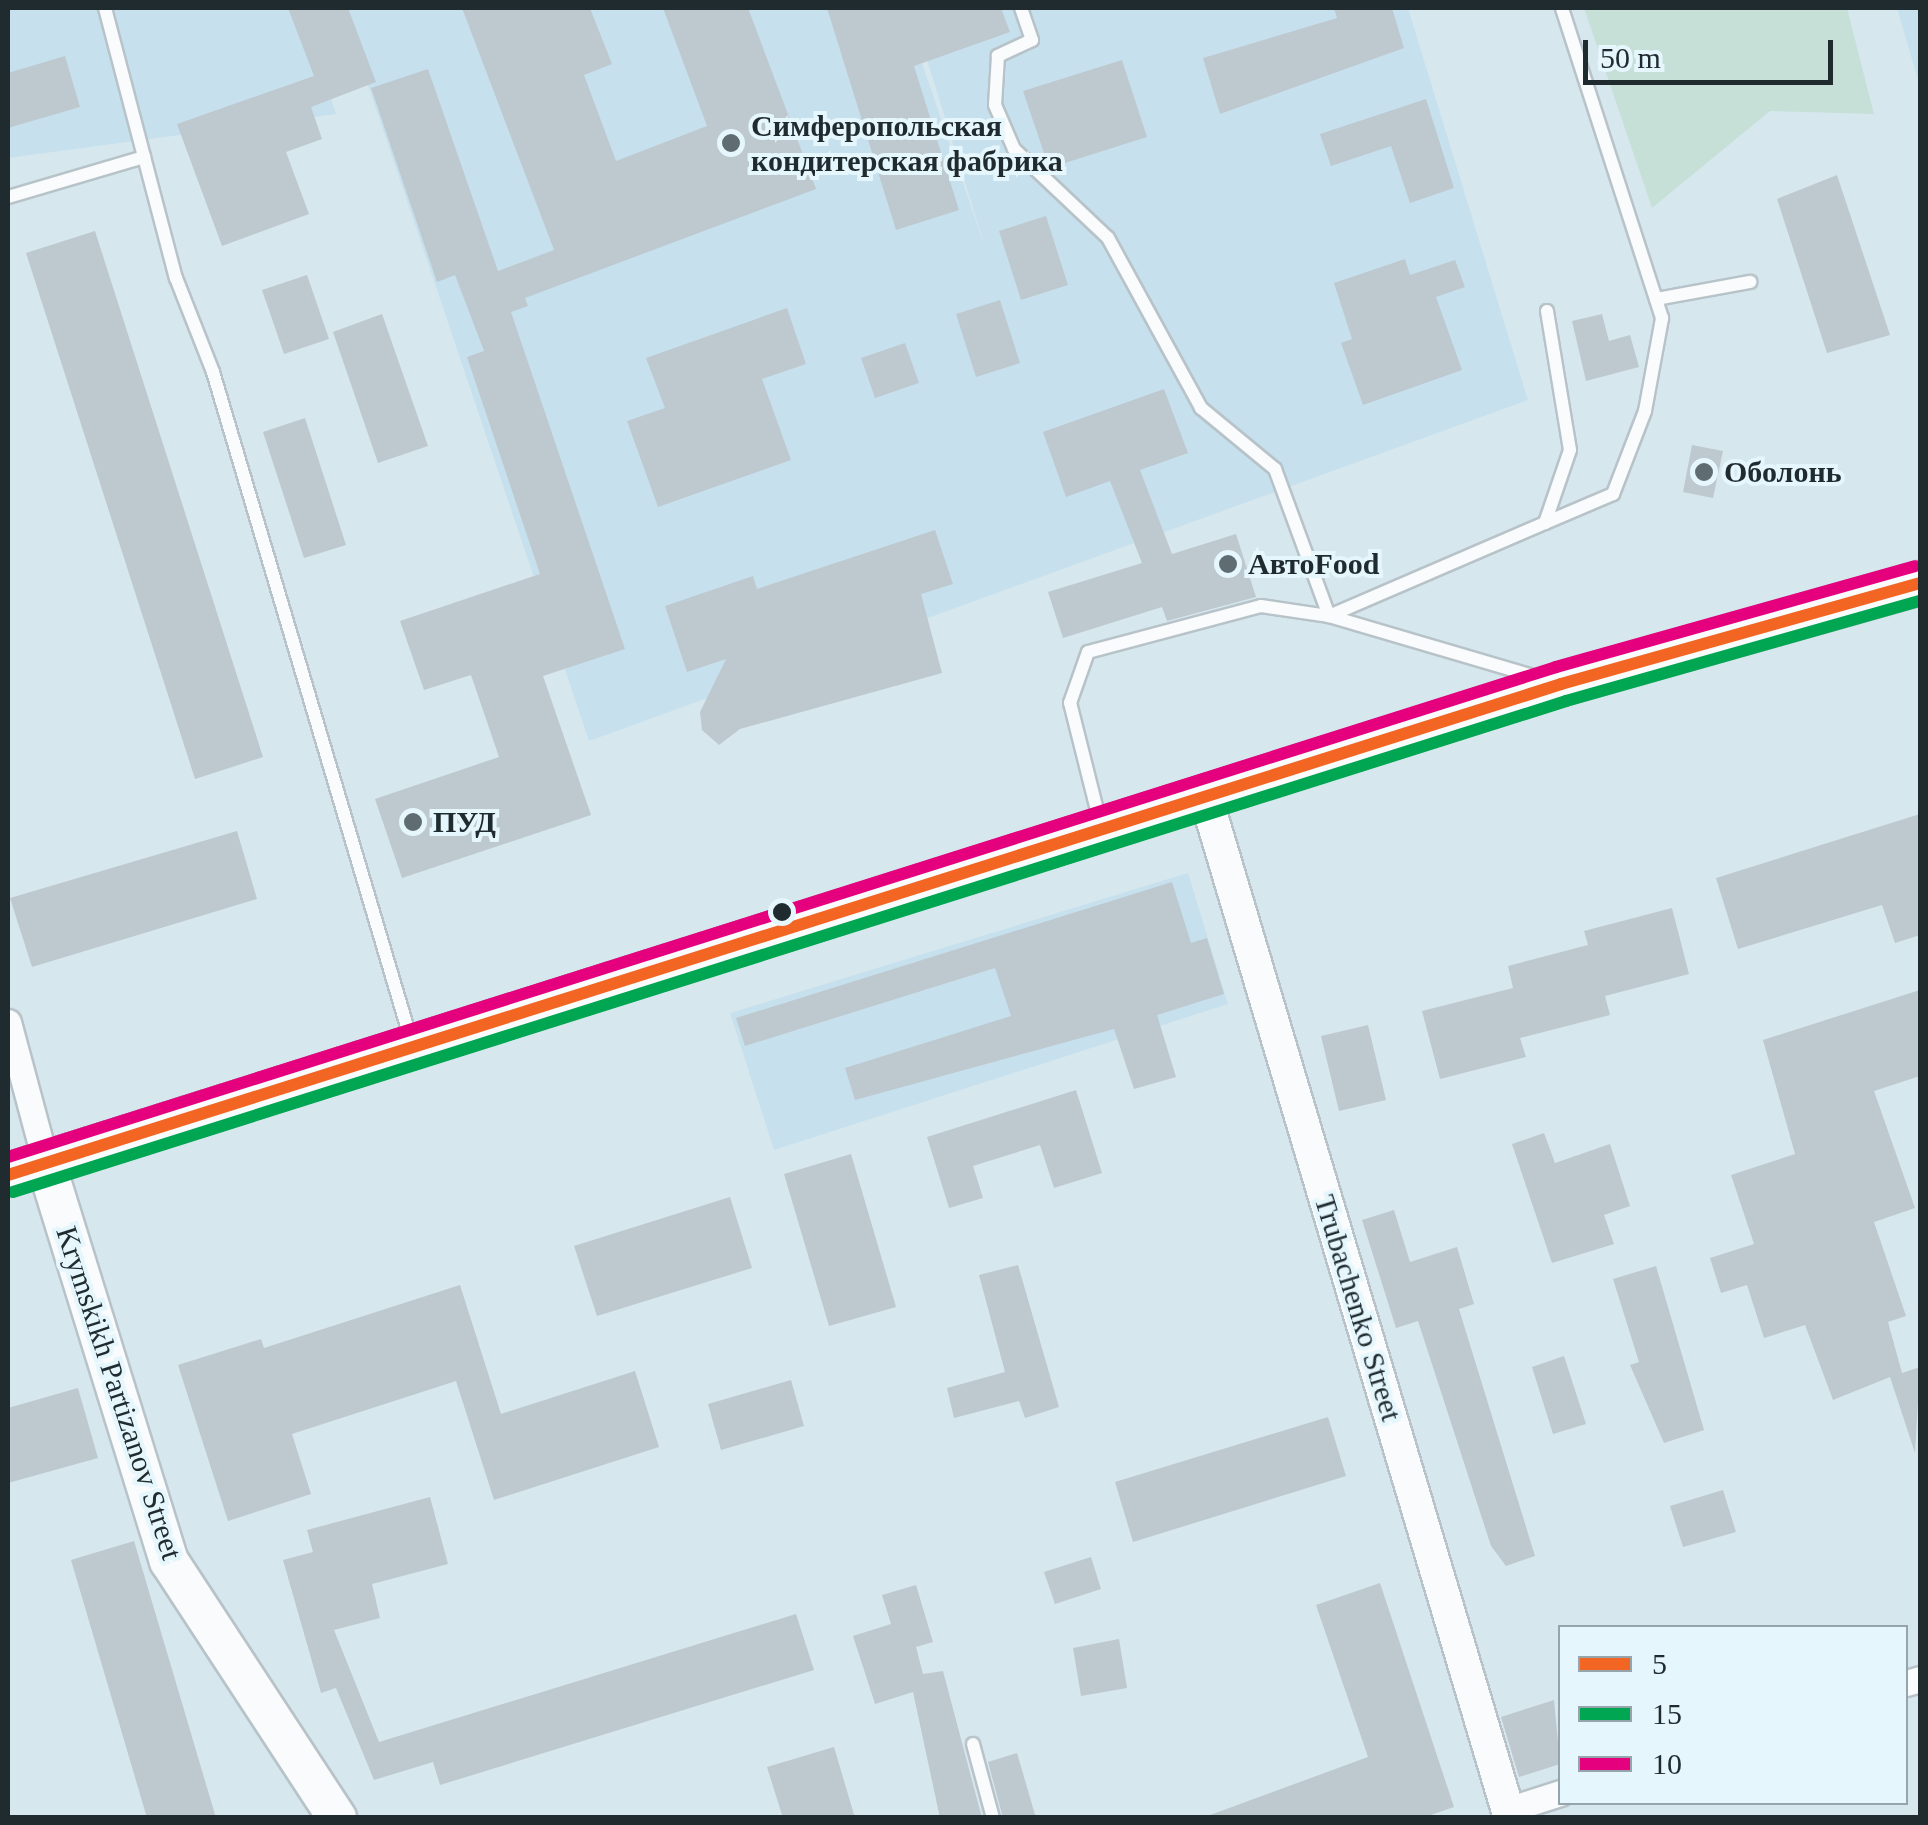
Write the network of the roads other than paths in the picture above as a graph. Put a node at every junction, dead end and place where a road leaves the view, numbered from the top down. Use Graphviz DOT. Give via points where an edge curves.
graph roads {
  1 [pos="105,8"];
  2 [pos="1021,8"];
  3 [pos="1562,8"];
  4 [pos="144,157"];
  5 [pos="8,198"];
  6 [pos="1750,282"];
  7 [pos="1656,299"];
  8 [pos="1546,311"];
  9 [pos="1545,523"];
  10 [pos="1920,583"];
  11 [pos="1329,616"];
  12 [pos="1561,684"];
  13 [pos="1206,798"];
  14 [pos="1102,830"];
  15 [pos="8,1022"];
  16 [pos="414,1050"];
  17 [pos="27,1169"];
  18 [pos="973,1744"];
  19 [pos="1558,1794"];
  20 [pos="1500,1815"];
  21 [pos="337,1818"];
  22 [pos="993,1818"];
  1 -- 4 [label="lane"];
  2 -- 11 [label="lane" via="1032,40 998,56 995,104 1014,148 1108,238 1201,408 1276,469"];
  3 -- 7 [label="lane"];
  4 -- 5 [label="lane"];
  4 -- 16 [label="lane"];
  6 -- 7 [label="lane"];
  7 -- 9 [label="lane" via="1662,318 1645,411 1614,494"];
  8 -- 9 [label="lane" via="1570,450"];
  9 -- 11 [label="lane"];
  10 -- 12 [label="main road"];
  11 -- 12 [label="lane"];
  11 -- 14 [label="lane" via="1261,606 1088,652 1070,703"];
  12 -- 13 [label="main road"];
  13 -- 14 [label="main road"];
  13 -- 20 [label="street, Trubachenko Street"];
  14 -- 16 [label="main road"];
  15 -- 17 [label="street"];
  16 -- 17 [label="main road"];
  17 -- 21 [label="main road, Krymskikh Partizanov Street" via="169,1561"];
  18 -- 22 [label="lane"];
  19 -- 20 [label="street"];
}
